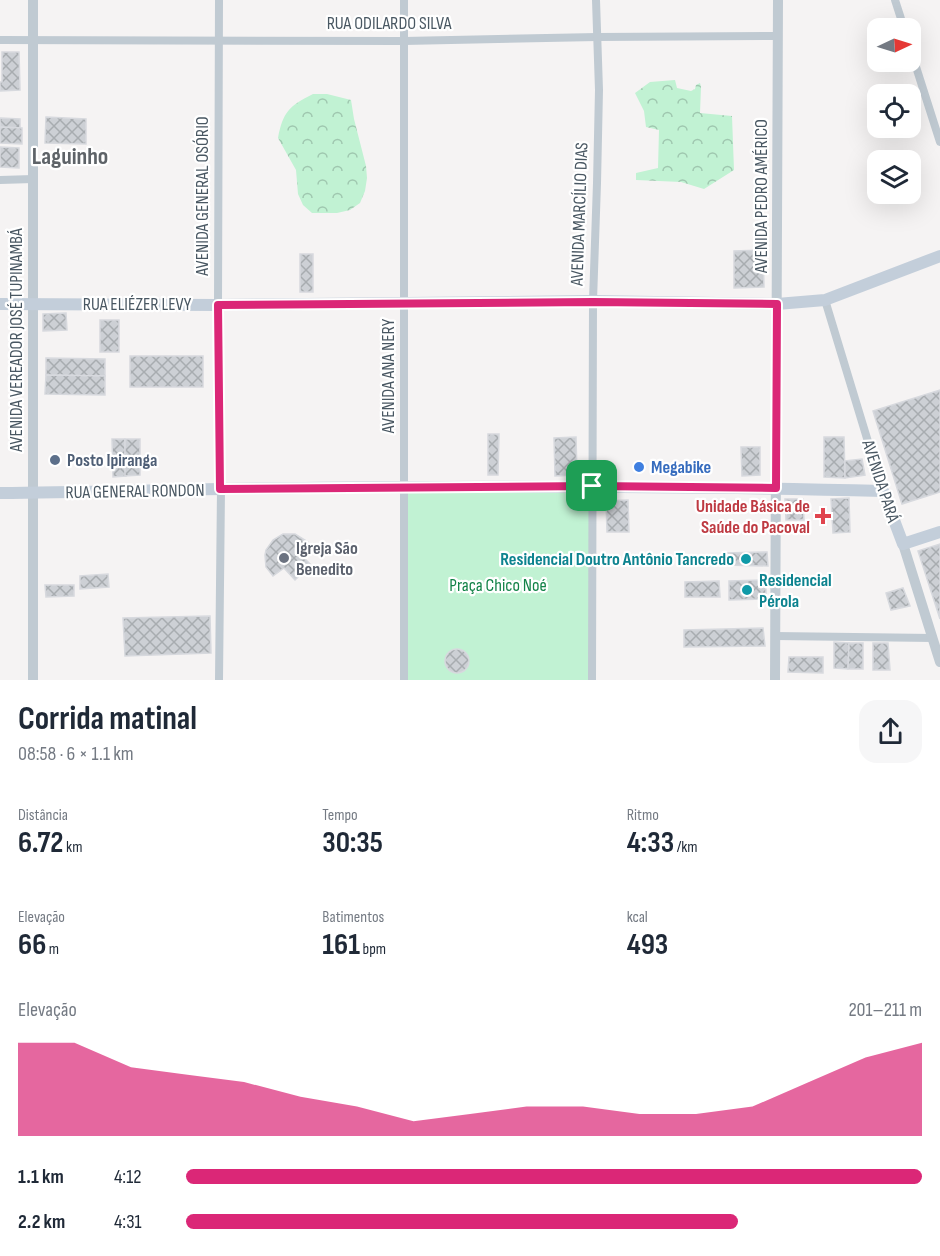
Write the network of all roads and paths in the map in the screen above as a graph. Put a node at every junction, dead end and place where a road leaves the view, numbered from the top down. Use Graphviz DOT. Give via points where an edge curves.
graph roads {
  1 [pos="33,0"];
  2 [pos="219,0"];
  3 [pos="404,0"];
  4 [pos="596,0"];
  5 [pos="778,0"];
  6 [pos="895,0"];
  7 [pos="901,18"];
  8 [pos="597,36"];
  9 [pos="778,36"];
  10 [pos="0,40"];
  11 [pos="33,40"];
  12 [pos="220,40"];
  13 [pos="404,40"];
  14 [pos="918,72"];
  15 [pos="940,141"];
  16 [pos="33,179"];
  17 [pos="0,180"];
  18 [pos="940,255"];
  19 [pos="825,300"];
  20 [pos="593,302"];
  21 [pos="405,303"];
  22 [pos="0,304"];
  23 [pos="33,304"];
  24 [pos="777,304"];
  25 [pos="218,305"];
  26 [pos="592,486"];
  27 [pos="404,488"];
  28 [pos="776,488"];
  29 [pos="220,489"];
  30 [pos="883,491"];
  31 [pos="0,493"];
  32 [pos="33,493"];
  33 [pos="940,532"];
  34 [pos="903,544"];
  35 [pos="775,636"];
  36 [pos="933,638"];
  37 [pos="940,662"];
  38 [pos="33,680"];
  39 [pos="219,680"];
  40 [pos="404,680"];
  41 [pos="592,680"];
  42 [pos="775,680"];
  1 -- 11 [label="street, AVENIDA VEREADOR JOSÉ TUPINAMBÁ"];
  2 -- 12 [label="street, AVENIDA GENERAL OSÓRIO"];
  3 -- 13 [label="street, AVENIDA ANA NERY"];
  4 -- 8 [label="street, AVENIDA MARCÍLIO DIAS"];
  5 -- 9 [label="street, AVENIDA PEDRO AMÉRICO"];
  6 -- 7 [label="street"];
  8 -- 9 [label="street, RUA ODILARDO SILVA"];
  8 -- 13 [label="street, RUA ODILARDO SILVA"];
  8 -- 20 [label="street, AVENIDA MARCÍLIO DIAS"];
  9 -- 24 [label="street, AVENIDA PEDRO AMÉRICO"];
  10 -- 11 [label="street, RUA ODILARDO SILVA"];
  11 -- 12 [label="street, RUA ODILARDO SILVA"];
  11 -- 16 [label="street, AVENIDA VEREADOR JOSÉ TUPINAMBÁ"];
  12 -- 13 [label="street, RUA ODILARDO SILVA"];
  12 -- 25 [label="street, AVENIDA GENERAL OSÓRIO"];
  13 -- 21 [label="street, AVENIDA ANA NERY"];
  14 -- 15 [label="street"];
  16 -- 17 [label="street"];
  16 -- 23 [label="street, AVENIDA VEREADOR JOSÉ TUPINAMBÁ"];
  18 -- 19 [label="main road, RUA ELIÉZER LEVY"];
  19 -- 24 [label="main road, RUA ELIÉZER LEVY"];
  19 -- 30 [label="street, AVENIDA PARÁ"];
  20 -- 21 [label="main road, RUA ELIÉZER LEVY"];
  20 -- 24 [label="main road, RUA ELIÉZER LEVY"];
  20 -- 26 [label="street, AVENIDA MARCÍLIO DIAS"];
  21 -- 25 [label="main road, RUA ELIÉZER LEVY"];
  21 -- 27 [label="street, AVENIDA ANA NERY"];
  22 -- 23 [label="main road, RUA ELIÉZER LEVY"];
  23 -- 25 [label="main road, RUA ELIÉZER LEVY"];
  23 -- 32 [label="street, AVENIDA VEREADOR JOSÉ TUPINAMBÁ"];
  24 -- 28 [label="street, AVENIDA PEDRO AMÉRICO"];
  25 -- 29 [label="street, AVENIDA GENERAL OSÓRIO"];
  26 -- 27 [label="main road, RUA GENERAL RONDON"];
  26 -- 28 [label="main road, RUA GENERAL RONDON"];
  26 -- 41 [label="street, AVENIDA MARCÍLIO DIAS"];
  27 -- 29 [label="main road, RUA GENERAL RONDON"];
  27 -- 40 [label="street, AVENIDA ANA NERY"];
  28 -- 30 [label="main road, RUA GENERAL RONDON"];
  28 -- 35 [label="street, AVENIDA PEDRO AMÉRICO"];
  29 -- 32 [label="main road, RUA GENERAL RONDON"];
  29 -- 39 [label="street, AVENIDA GENERAL OSÓRIO"];
  30 -- 34 [label="main road, AVENIDA PARÁ"];
  31 -- 32 [label="main road, RUA GENERAL RONDON"];
  32 -- 38 [label="street, AVENIDA VEREADOR JOSÉ TUPINAMBÁ"];
  33 -- 34 [label="main road"];
  34 -- 36 [label="street, AVENIDA PARÁ"];
  35 -- 36 [label="street"];
  35 -- 42 [label="street, AVENIDA PEDRO AMÉRICO"];
  36 -- 37 [label="street, AVENIDA PARÁ"];
}
